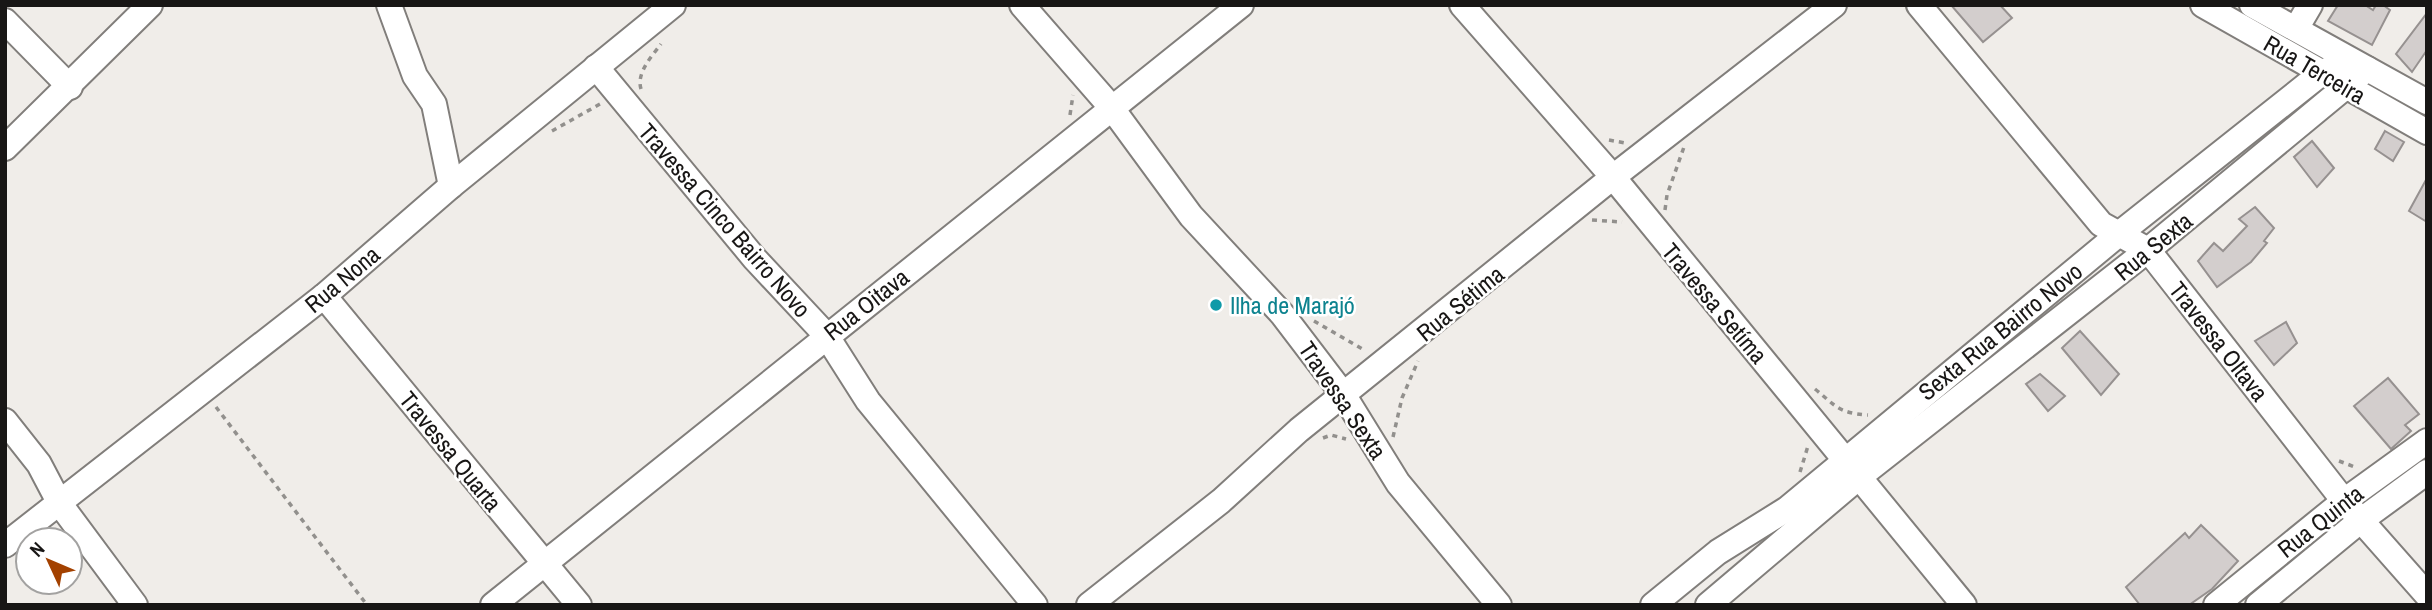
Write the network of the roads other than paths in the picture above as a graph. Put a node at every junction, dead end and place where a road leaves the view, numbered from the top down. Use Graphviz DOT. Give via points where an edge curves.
graph roads {
  1 [pos="150,5"];
  2 [pos="389,5"];
  3 [pos="673,5"];
  4 [pos="1023,5"];
  5 [pos="1241,5"];
  6 [pos="1462,5"];
  7 [pos="1834,5"];
  8 [pos="1919,5"];
  9 [pos="2203,5"];
  10 [pos="2252,5"];
  11 [pos="2310,5"];
  12 [pos="5,21"];
  13 [pos="2296,29"];
  14 [pos="2358,64"];
  15 [pos="596,67"];
  16 [pos="2323,72"];
  17 [pos="70,87"];
  18 [pos="2346,88"];
  19 [pos="2427,102"];
  20 [pos="1111,107"];
  21 [pos="2427,132"];
  22 [pos="5,148"];
  23 [pos="1613,177"];
  24 [pos="452,186"];
  25 [pos="2120,233"];
  26 [pos="2148,250"];
  27 [pos="324,296"];
  28 [pos="825,335"];
  29 [pos="1343,394"];
  30 [pos="5,421"];
  31 [pos="2427,440"];
  32 [pos="1852,469"];
  33 [pos="2427,472"];
  34 [pos="2344,501"];
  35 [pos="60,504"];
  36 [pos="2360,521"];
  37 [pos="5,545"];
  38 [pos="544,563"];
  39 [pos="2427,594"];
  40 [pos="135,605"];
  41 [pos="493,605"];
  42 [pos="579,605"];
  43 [pos="1035,605"];
  44 [pos="1089,605"];
  45 [pos="1499,605"];
  46 [pos="1653,605"];
  47 [pos="1708,605"];
  48 [pos="1964,605"];
  49 [pos="2216,605"];
  50 [pos="2258,605"];
  1 -- 17 [label="street"];
  2 -- 24 [label="street" via="415,76 435,104"];
  3 -- 15 [label="street, Rua Nona"];
  4 -- 20 [label="street, Travessa Sexta"];
  5 -- 20 [label="street, Rua Oitava"];
  6 -- 23 [label="street, Travessa Setíma"];
  7 -- 23 [label="street, Rua Sétima"];
  8 -- 25 [label="street, Travessa OItava" via="2101,224"];
  9 -- 16 [label="street, Rua Terceira"];
  10 -- 13 [label="street, Rua Terceira"];
  11 -- 13 [label="street"];
  12 -- 17 [label="street"];
  13 -- 14 [label="street, Rua Terceira"];
  14 -- 16 [label="street, Sexta Rua Bairro Novo"];
  14 -- 18 [label="street, Rua Sexta"];
  14 -- 19 [label="street, Rua Terceira"];
  15 -- 24 [label="street, Rua Nona"];
  15 -- 28 [label="street, Travessa Cinco Bairro Novo" via="755,259"];
  16 -- 18 [label="street, Rua Terceira"];
  16 -- 25 [label="street, Sexta Rua Bairro Novo"];
  17 -- 22 [label="street"];
  18 -- 21 [label="street, Rua Terceira"];
  18 -- 26 [label="street, Rua Sexta"];
  20 -- 28 [label="street, Rua Oitava"];
  20 -- 29 [label="street, Travessa Sexta" via="1191,215 1282,314"];
  23 -- 29 [label="street, Rua Sétima"];
  23 -- 32 [label="street, Travessa Setíma"];
  24 -- 27 [label="street, Rua Nona"];
  25 -- 26 [label="street, Travessa OItava"];
  25 -- 32 [label="street, Sexta Rua Bairro Novo"];
  26 -- 32 [label="street, Rua Sexta"];
  26 -- 34 [label="street, Travessa OItava"];
  27 -- 35 [label="street, Rua Nona"];
  27 -- 38 [label="street, Travessa Quarta"];
  28 -- 38 [label="street, Rua Oitava"];
  28 -- 43 [label="street, Travessa Cinco Bairro Novo" via="868,401"];
  29 -- 44 [label="street, Rua Sétima" via="1221,501"];
  29 -- 45 [label="street, Travessa Sexta" via="1398,483"];
  30 -- 35 [label="street" via="39,464"];
  31 -- 34 [label="street, Rua Quinta"];
  32 -- 46 [label="street, Sexta Rua Bairro Novo" via="1718,552"];
  32 -- 47 [label="street, Rua Sexta"];
  32 -- 48 [label="street, Travessa Setíma"];
  33 -- 36 [label="street, Rua Quinta"];
  34 -- 36 [label="street, Travessa OItava"];
  34 -- 49 [label="street, Rua Quinta"];
  35 -- 37 [label="street, Rua Nona"];
  35 -- 40 [label="street"];
  36 -- 39 [label="street, Travessa OItava"];
  36 -- 50 [label="street, Rua Quinta"];
  38 -- 41 [label="street, Rua Oitava"];
  38 -- 42 [label="street, Travessa Quarta"];
}
